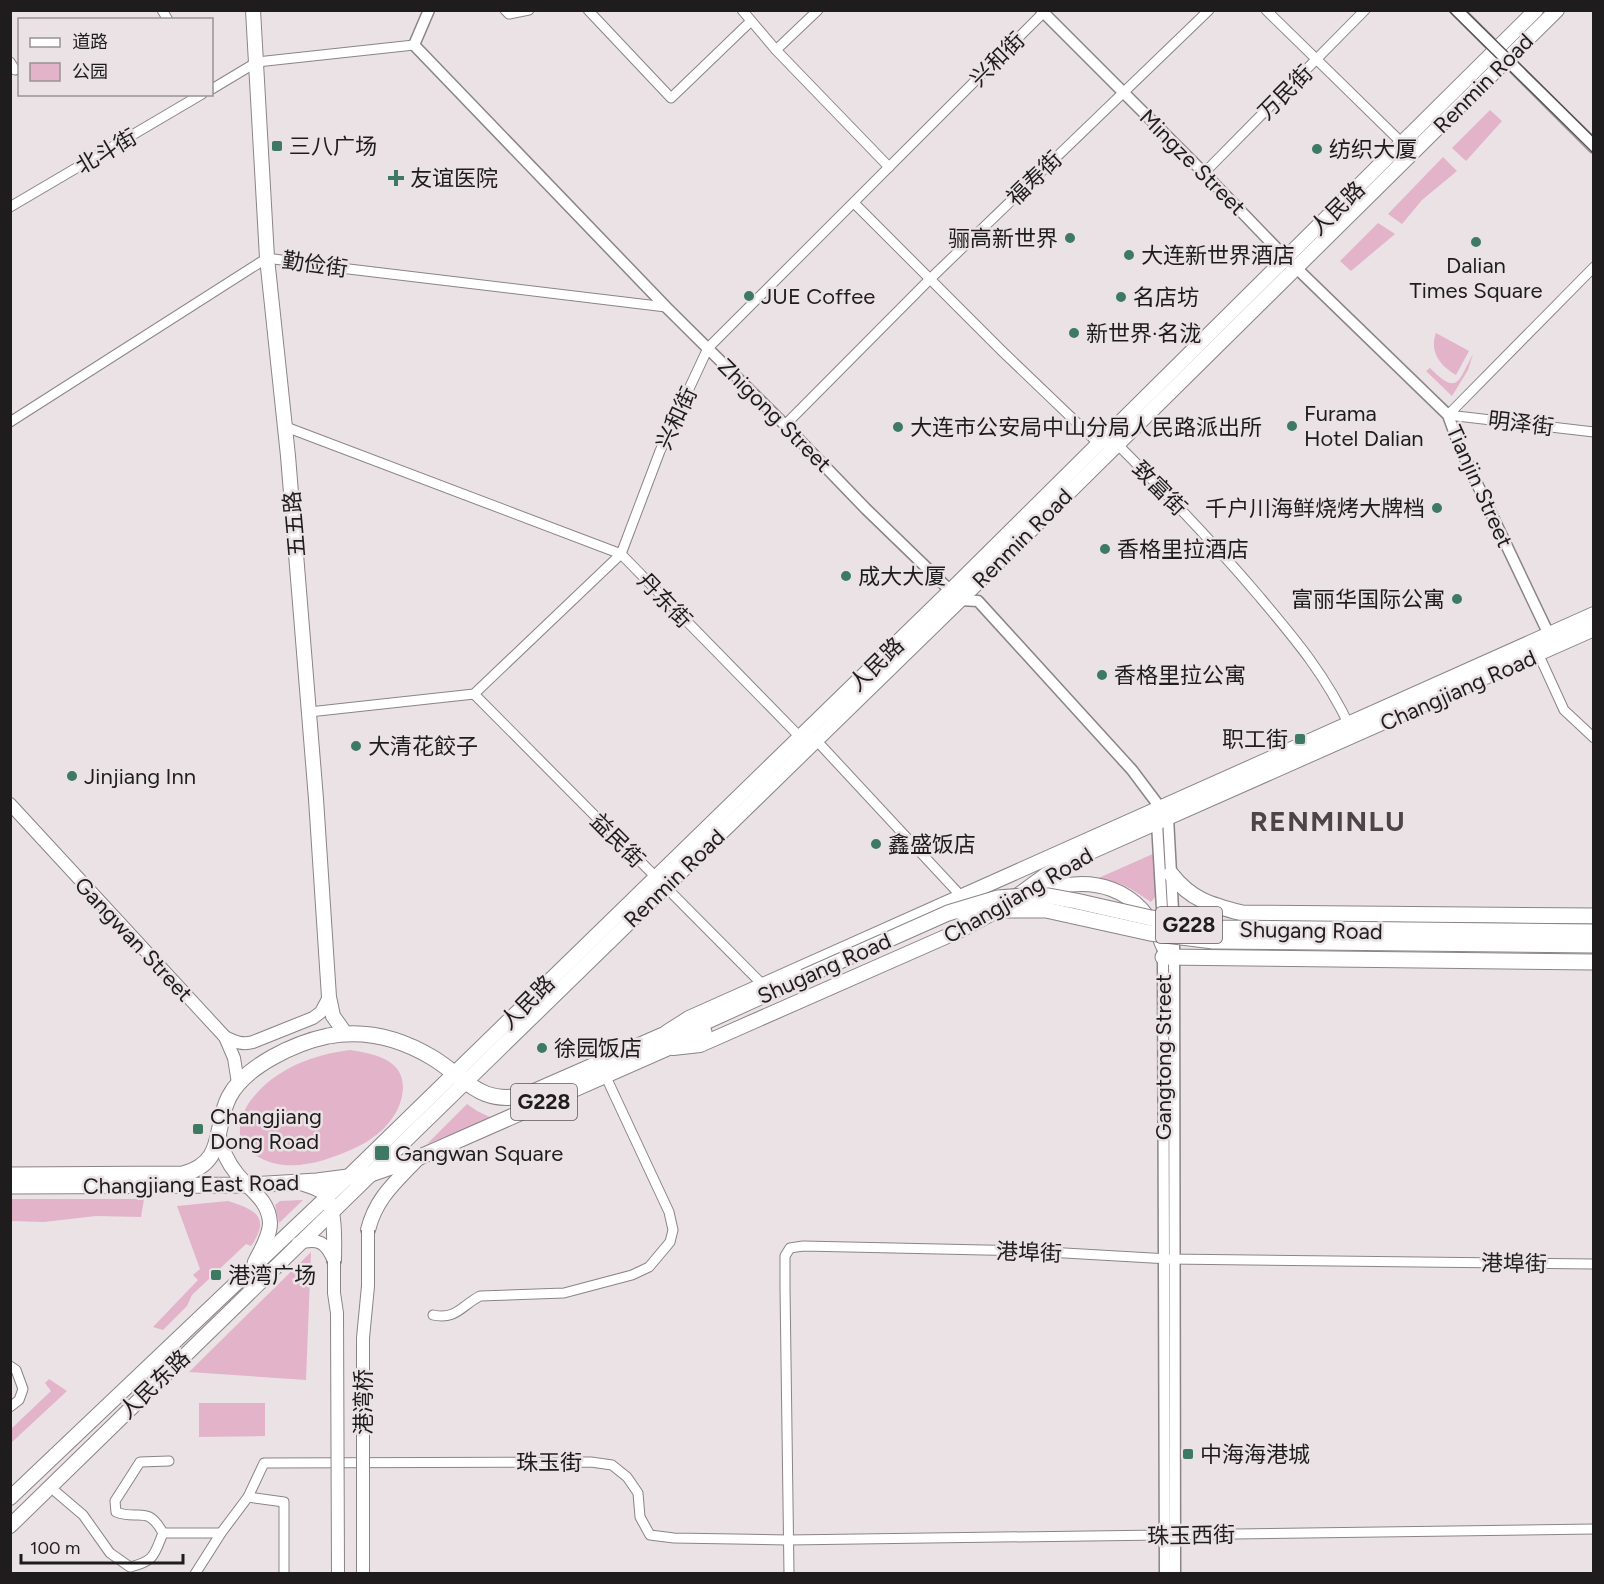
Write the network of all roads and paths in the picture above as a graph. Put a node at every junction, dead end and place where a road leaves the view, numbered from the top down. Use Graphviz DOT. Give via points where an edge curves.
graph roads {
  1 [pos="254,10"];
  2 [pos="429,10"];
  3 [pos="505,10"];
  4 [pos="529,10"];
  5 [pos="588,10"];
  6 [pos="742,10"];
  7 [pos="818,10"];
  8 [pos="1209,10"];
  9 [pos="1266,10"];
  10 [pos="1365,10"];
  11 [pos="1457,10"];
  12 [pos="1536,10"];
  13 [pos="1557,10"];
  14 [pos="1042,12"];
  15 [pos="751,21"];
  16 [pos="414,45"];
  17 [pos="776,50"];
  18 [pos="1496,50"];
  19 [pos="1317,59"];
  20 [pos="1507,61"];
  21 [pos="257,62"];
  22 [pos="213,88"];
  23 [pos="1123,92"];
  24 [pos="199,96"];
  25 [pos="1403,144"];
  26 [pos="1593,147"];
  27 [pos="889,167"];
  28 [pos="1204,173"];
  29 [pos="854,203"];
  30 [pos="10,207"];
  31 [pos="267,258"];
  32 [pos="1291,263"];
  33 [pos="1593,267"];
  34 [pos="930,279"];
  35 [pos="666,307"];
  36 [pos="708,348"];
  37 [pos="1448,415"];
  38 [pos="12,419"];
  39 [pos="785,425"];
  40 [pos="286,427"];
  41 [pos="1593,432"];
  42 [pos="1098,443"];
  43 [pos="1117,444"];
  44 [pos="621,554"];
  45 [pos="955,595"];
  46 [pos="1593,614"];
  47 [pos="1593,629"];
  48 [pos="1551,640"];
  49 [pos="1535,647"];
  50 [pos="474,694"];
  51 [pos="309,712"];
  52 [pos="1351,729"];
  53 [pos="800,737"];
  54 [pos="1593,738"];
  55 [pos="816,740"];
  56 [pos="10,804"];
  57 [pos="1162,816"];
  58 [pos="1171,874"];
  59 [pos="660,882"];
  60 [pos="961,896"];
  61 [pos="1006,904"];
  62 [pos="1593,916"];
  63 [pos="1593,932"];
  64 [pos="1593,945"];
  65 [pos="1166,953"];
  66 [pos="1593,962"];
  67 [pos="806,981"];
  68 [pos="763,985"];
  69 [pos="329,997"];
  70 [pos="345,1033"];
  71 [pos="225,1037"];
  72 [pos="665,1041"];
  73 [pos="434,1058"];
  74 [pos="479,1059"];
  75 [pos="605,1075"];
  76 [pos="460,1078"];
  77 [pos="238,1083"];
  78 [pos="219,1136"];
  79 [pos="420,1157"];
  80 [pos="371,1174"];
  81 [pos="10,1175"];
  82 [pos="347,1178"];
  83 [pos="298,1182"];
  84 [pos="248,1185"];
  85 [pos="10,1186"];
  86 [pos="327,1197"];
  87 [pos="331,1212"];
  88 [pos="368,1230"];
  89 [pos="298,1243"];
  90 [pos="1169,1259"];
  91 [pos="334,1261"];
  92 [pos="1593,1264"];
  93 [pos="249,1271"];
  94 [pos="433,1315"];
  95 [pos="10,1366"];
  96 [pos="10,1407"];
  97 [pos="169,1461"];
  98 [pos="14,1491"];
  99 [pos="56,1492"];
  100 [pos="248,1497"];
  101 [pos="10,1526"];
  102 [pos="1593,1529"];
  103 [pos="163,1533"];
  104 [pos="220,1533"];
  105 [pos="1170,1536"];
  106 [pos="788,1540"];
  107 [pos="195,1574"];
  108 [pos="284,1574"];
  109 [pos="338,1574"];
  110 [pos="363,1574"];
  111 [pos="789,1574"];
  112 [pos="1165,1574"];
  113 [pos="1175,1574"];
  1 -- 21 [label="main road, 五五路"];
  2 -- 16 [label="street"];
  3 -- 4 [label="street" via="509,14"];
  5 -- 15 [label="street" via="671,98"];
  6 -- 15 [label="street"];
  7 -- 17 [label="street"];
  8 -- 23 [label="street, 福寿街"];
  9 -- 19 [label="street"];
  10 -- 19 [label="street, 万民街"];
  11 -- 18 [label="main road"];
  12 -- 18 [label="main road, Renmin Road"];
  13 -- 20 [label="main road, Renmin Road"];
  14 -- 23 [label="street, Mingze Street"];
  14 -- 27 [label="street, 兴和街"];
  15 -- 17 [label="street"];
  16 -- 21 [label="street"];
  16 -- 35 [label="street, Zhigong Street"];
  17 -- 27 [label="street"];
  18 -- 20 [label="main road"];
  18 -- 25 [label="main road, 人民路"];
  19 -- 25 [label="street"];
  19 -- 28 [label="street, 万民街"];
  20 -- 26 [label="main road"];
  20 -- 32 [label="main road, Renmin Road"];
  21 -- 22 [label="street"];
  21 -- 31 [label="main road, 五五路"];
  23 -- 28 [label="street, Mingze Street"];
  23 -- 34 [label="street, 福寿街"];
  24 -- 30 [label="street, 北斗街"];
  25 -- 32 [label="main road, 人民路"];
  27 -- 29 [label="street, 兴和街"];
  28 -- 32 [label="street, Mingze Street"];
  29 -- 34 [label="street"];
  29 -- 36 [label="street, 兴和街"];
  31 -- 35 [label="street, 勤俭街"];
  31 -- 38 [label="street, 勤俭街"];
  31 -- 40 [label="main road, 五五路"];
  32 -- 37 [label="street, Mingze Street"];
  32 -- 42 [label="main road, 人民路"];
  32 -- 43 [label="main road, Renmin Road"];
  33 -- 37 [label="street, Tianjin Street"];
  34 -- 39 [label="street, 福寿街"];
  34 -- 42 [label="street"];
  35 -- 36 [label="street, Zhigong Street"];
  36 -- 39 [label="street, Zhigong Street"];
  36 -- 44 [label="street, 兴和街" via="660,451"];
  37 -- 41 [label="street, 明泽街"];
  37 -- 48 [label="street, Tianjin Street"];
  39 -- 45 [label="street, Zhigong Street"];
  40 -- 44 [label="street, 丹东街"];
  40 -- 51 [label="main road, 五五路"];
  42 -- 43 [label="street, 致富街"];
  42 -- 45 [label="main road, 人民路"];
  43 -- 45 [label="main road, Renmin Road"];
  43 -- 52 [label="street, 致富街" via="1212,541 1305,651"];
  44 -- 50 [label="street, 兴和街"];
  44 -- 53 [label="street, 丹东街"];
  45 -- 53 [label="main road, 人民路"];
  45 -- 55 [label="main road, Renmin Road"];
  45 -- 57 [label="street, Zhigong Street" via="978,601 1132,770"];
  46 -- 48 [label="main road, Changjiang Road"];
  47 -- 48 [label="main road, Changjiang Road"];
  48 -- 49 [label="main road, Changjiang Road"];
  49 -- 52 [label="main road, Changjiang Road"];
  49 -- 54 [label="street" via="1564,710"];
  50 -- 51 [label="street"];
  50 -- 59 [label="street, 益民街"];
  51 -- 69 [label="main road, 五五路"];
  52 -- 57 [label="main road, Changjiang Road"];
  53 -- 55 [label="street"];
  53 -- 59 [label="main road, 人民路"];
  55 -- 59 [label="main road, Renmin Road"];
  55 -- 60 [label="street"];
  56 -- 71 [label="main road, Gangwan Street"];
  57 -- 58 [label="street, Gangtong Street"];
  57 -- 60 [label="main road"];
  57 -- 61 [label="main road, Changjiang Road" via="1047,873"];
  57 -- 65 [label="street, Gangtong Street"];
  58 -- 62 [label="highway" via="1196,899 1242,913"];
  58 -- 65 [label="street, Gangtong Street"];
  59 -- 68 [label="street, 益民街"];
  59 -- 74 [label="main road, 人民路"];
  60 -- 68 [label="main road"];
  61 -- 65 [label="main road" via="1046,889 1094,884 1131,900 1147,915"];
  61 -- 72 [label="main road, Changjiang Road" via="961,930 700,1045"];
  63 -- 67 [label="highway, Shugang Road / G228, bridge" via="1214,928 1049,896 1023,896 998,898 948,913"];
  64 -- 67 [label="highway, Shugang Road / G228, bridge" via="1213,941 1150,933 1046,910 997,910 952,921"];
  65 -- 66 [label="highway"];
  65 -- 90 [label="street, Gangtong Street"];
  67 -- 72 [label="highway, Shugang Road / G228"];
  68 -- 72 [label="main road" via="688,1018"];
  69 -- 70 [label="main road, 五五路" via="333,1016"];
  69 -- 71 [label="main road" via="313,1018 253,1042 245,1044"];
  70 -- 73 [label="highway, Changjiang East Road / G228" via="393,1039"];
  70 -- 77 [label="highway, Changjiang East Road / G228" via="276,1056"];
  71 -- 77 [label="main road, Gangwan Street"];
  72 -- 75 [label="highway, Changjiang Road / G228"];
  72 -- 76 [label="highway, Changjiang Road / G228" via="510,1099 482,1093"];
  73 -- 74 [label="main road"];
  73 -- 76 [label="highway, Changjiang East Road / G228"];
  74 -- 76 [label="main road, 人民路"];
  75 -- 79 [label="highway, Changjiang Road / G228"];
  75 -- 94 [label="street" via="669,1212 673,1230 670,1242 649,1267 632,1275 564,1293 480,1296 456,1314"];
  76 -- 80 [label="main road, 人民路"];
  76 -- 82 [label="main road, 人民路"];
  77 -- 78 [label="highway, Changjiang East Road / G228" via="228,1098"];
  78 -- 81 [label="highway, Changjiang East Road / G228" via="203,1165 183,1174"];
  78 -- 84 [label="main road" via="229,1163"];
  79 -- 80 [label="highway, Changjiang Road / G228"];
  79 -- 88 [label="main road" via="381,1198"];
  80 -- 82 [label="highway, Changjiang East Road / G228"];
  80 -- 87 [label="main road, 人民路"];
  82 -- 83 [label="highway, Changjiang East Road / G228"];
  82 -- 86 [label="main road, 人民路"];
  83 -- 84 [label="highway, Changjiang East Road / G228"];
  83 -- 86 [label="main road"];
  84 -- 85 [label="highway, Changjiang East Road / G228"];
  84 -- 93 [label="main road" via="261,1198 270,1224"];
  86 -- 87 [label="main road"];
  86 -- 93 [label="main road, 人民路"];
  87 -- 89 [label="main road, 人民路"];
  87 -- 91 [label="main road"];
  88 -- 110 [label="main road, 港湾桥, bridge" via="363,1338"];
  89 -- 91 [label="main road" via="319,1241 330,1250"];
  89 -- 101 [label="main road, 人民东路"];
  90 -- 92 [label="street, 港埠街"];
  90 -- 105 [label="street, Gangtong Street"];
  90 -- 106 [label="street, 港埠街" via="1030,1251 790,1248 785,1256"];
  91 -- 109 [label="main road, 港湾桥, bridge"];
  93 -- 98 [label="main road"];
  95 -- 96 [label="street" via="16,1370 23,1389"];
  97 -- 103 [label="street" via="140,1462 116,1502 116,1512 144,1514 157,1521"];
  99 -- 103 [label="street" via="83,1515 110,1553 130,1567 153,1556"];
  100 -- 104 [label="street"];
  100 -- 106 [label="street, 珠玉街" via="264,1463 591,1462 612,1465 627,1477 638,1493 640,1518 650,1535"];
  100 -- 108 [label="street" via="284,1502"];
  102 -- 105 [label="street, 珠玉西街"];
  103 -- 104 [label="street"];
  104 -- 107 [label="street"];
  105 -- 106 [label="street, 珠玉西街"];
  105 -- 112 [label="street, Gangtong Street"];
  105 -- 113 [label="street, Gangtong Street"];
  106 -- 111 [label="street, 港埠街"];
}
